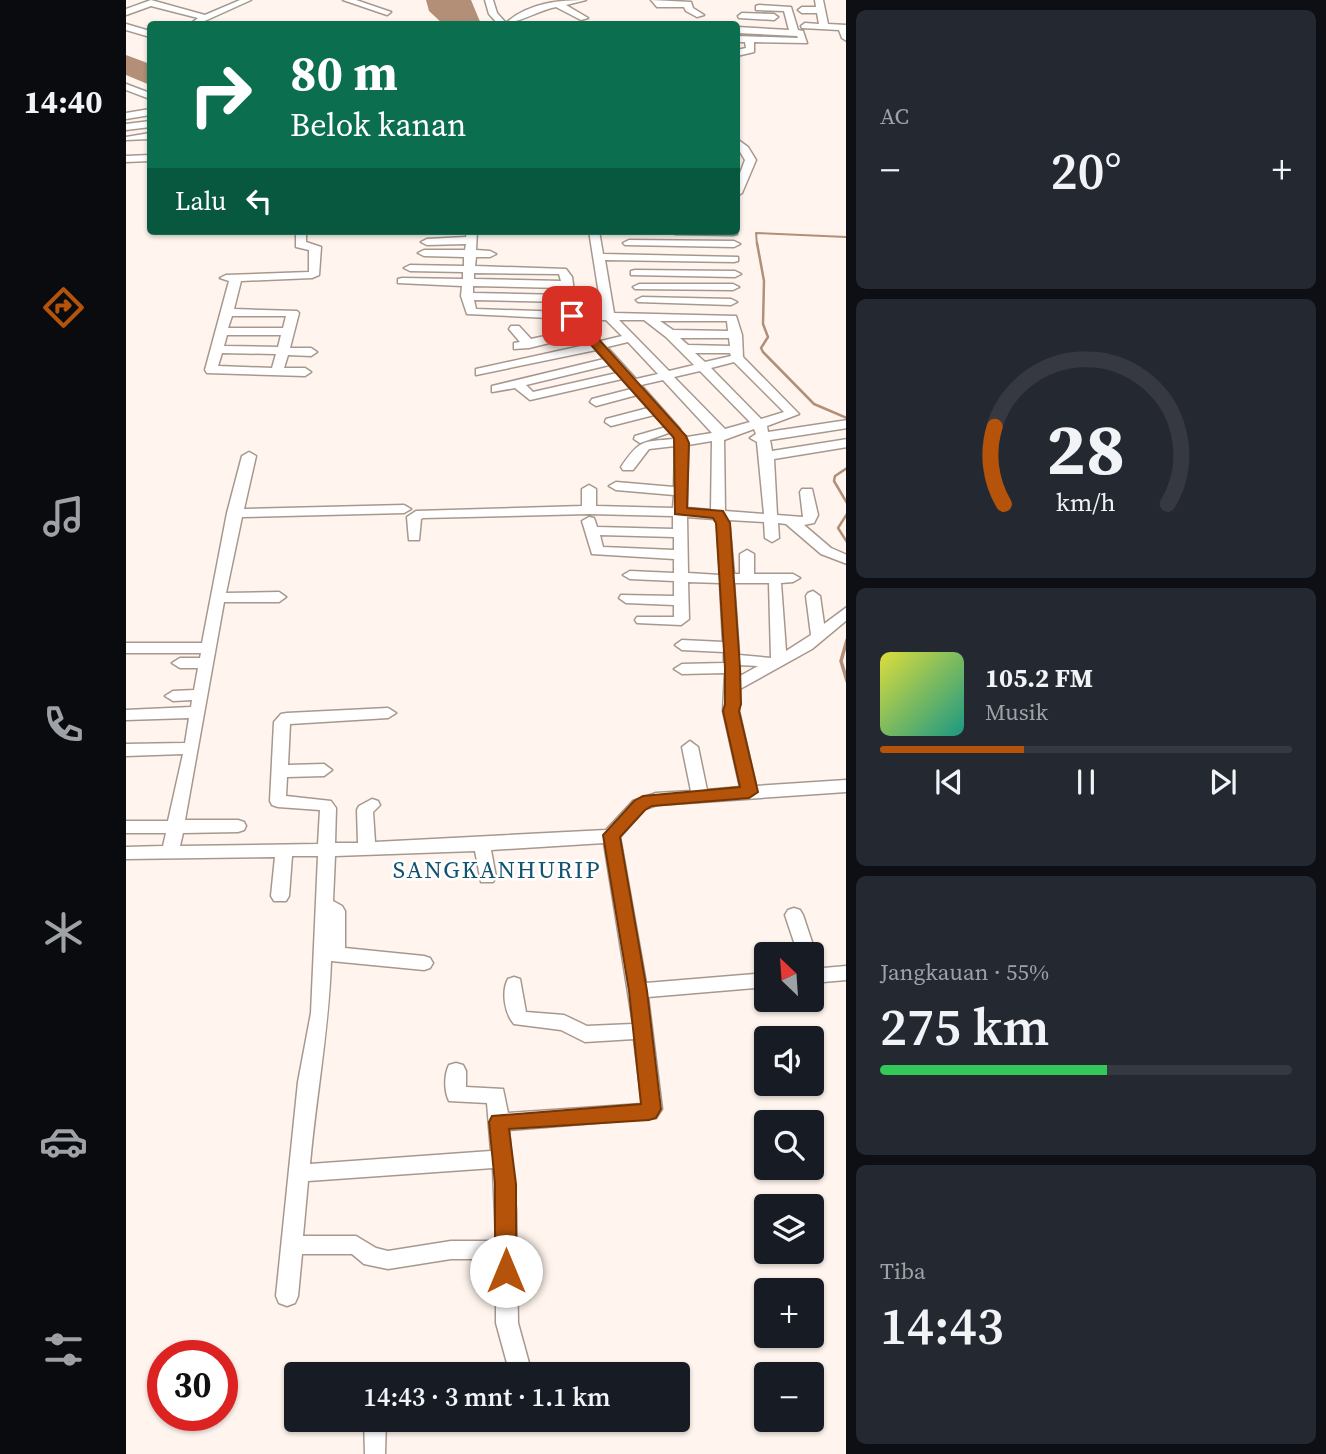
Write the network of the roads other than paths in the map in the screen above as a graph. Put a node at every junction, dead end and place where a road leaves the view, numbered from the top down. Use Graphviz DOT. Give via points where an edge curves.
graph roads {
  1 [pos="247,0"];
  2 [pos="347,0"];
  3 [pos="489,0"];
  4 [pos="582,0"];
  5 [pos="655,0"];
  6 [pos="687,2"];
  7 [pos="556,3"];
  8 [pos="701,3"];
  9 [pos="801,11"];
  10 [pos="821,11"];
  11 [pos="126,12"];
  12 [pos="387,12"];
  13 [pos="759,14"];
  14 [pos="700,15"];
  15 [pos="206,18"];
  16 [pos="583,18"];
  17 [pos="198,21"];
  18 [pos="500,21"];
  19 [pos="514,21"];
  20 [pos="740,21"];
  21 [pos="126,27"];
  22 [pos="147,33"];
  23 [pos="846,38"];
  24 [pos="740,39"];
  25 [pos="749,40"];
  26 [pos="740,52"];
  27 [pos="126,87"];
  28 [pos="147,95"];
  29 [pos="147,95"];
  30 [pos="126,99"];
  31 [pos="147,112"];
  32 [pos="127,113"];
  33 [pos="147,124"];
  34 [pos="126,127"];
  35 [pos="147,136"];
  36 [pos="130,139"];
  37 [pos="740,147"];
  38 [pos="147,158"];
  39 [pos="126,159"];
  40 [pos="740,160"];
  41 [pos="752,160"];
  42 [pos="740,179"];
  43 [pos="301,235"];
  44 [pos="595,235"];
  45 [pos="632,235"];
  46 [pos="471,236"];
  47 [pos="733,236"];
  48 [pos="632,244"];
  49 [pos="469,254"];
  50 [pos="490,254"];
  51 [pos="599,257"];
  52 [pos="638,258"];
  53 [pos="734,259"];
  54 [pos="410,268"];
  55 [pos="468,269"];
  56 [pos="639,273"];
  57 [pos="735,274"];
  58 [pos="402,281"];
  59 [pos="467,283"];
  60 [pos="567,285"];
  61 [pos="642,287"];
  62 [pos="733,287"];
  63 [pos="467,296"];
  64 [pos="569,299"];
  65 [pos="645,300"];
  66 [pos="731,302"];
  67 [pos="227,312"];
  68 [pos="539,315"];
  69 [pos="608,315"];
  70 [pos="572,316"];
  71 [pos="650,316"];
  72 [pos="732,318"];
  73 [pos="515,329"];
  74 [pos="222,331"];
  75 [pos="583,331"];
  76 [pos="288,332"];
  77 [pos="670,334"];
  78 [pos="736,335"];
  79 [pos="557,337"];
  80 [pos="631,338"];
  81 [pos="597,346"];
  82 [pos="217,349"];
  83 [pos="686,349"];
  84 [pos="283,351"];
  85 [pos="311,352"];
  86 [pos="737,354"];
  87 [pos="610,361"];
  88 [pos="704,366"];
  89 [pos="277,372"];
  90 [pos="305,372"];
  91 [pos="480,372"];
  92 [pos="667,376"];
  93 [pos="631,383"];
  94 [pos="518,384"];
  95 [pos="496,389"];
  96 [pos="596,402"];
  97 [pos="657,410"];
  98 [pos="611,422"];
  99 [pos="846,424"];
  100 [pos="674,429"];
  101 [pos="763,431"];
  102 [pos="720,436"];
  103 [pos="635,440"];
  104 [pos="682,443"];
  105 [pos="846,443"];
  106 [pos="249,456"];
  107 [pos="767,456"];
  108 [pos="628,467"];
  109 [pos="616,486"];
  110 [pos="589,489"];
  111 [pos="680,492"];
  112 [pos="807,492"];
  113 [pos="404,509"];
  114 [pos="680,512"];
  115 [pos="234,513"];
  116 [pos="724,517"];
  117 [pos="770,519"];
  118 [pos="590,521"];
  119 [pos="791,521"];
  120 [pos="680,533"];
  121 [pos="414,537"];
  122 [pos="772,538"];
  123 [pos="747,554"];
  124 [pos="680,555"];
  125 [pos="846,560"];
  126 [pos="630,575"];
  127 [pos="681,578"];
  128 [pos="747,578"];
  129 [pos="793,578"];
  130 [pos="727,579"];
  131 [pos="775,585"];
  132 [pos="813,596"];
  133 [pos="279,597"];
  134 [pos="217,598"];
  135 [pos="626,598"];
  136 [pos="681,601"];
  137 [pos="846,612"];
  138 [pos="642,620"];
  139 [pos="818,635"];
  140 [pos="681,645"];
  141 [pos="126,648"];
  142 [pos="208,655"];
  143 [pos="732,658"];
  144 [pos="778,662"];
  145 [pos="180,663"];
  146 [pos="682,669"];
  147 [pos="732,687"];
  148 [pos="201,695"];
  149 [pos="173,696"];
  150 [pos="198,712"];
  151 [pos="388,713"];
  152 [pos="126,715"];
  153 [pos="690,747"];
  154 [pos="192,748"];
  155 [pos="126,750"];
  156 [pos="324,770"];
  157 [pos="281,771"];
  158 [pos="846,786"];
  159 [pos="753,792"];
  160 [pos="700,797"];
  161 [pos="372,805"];
  162 [pos="238,825"];
  163 [pos="126,827"];
  164 [pos="175,828"];
  165 [pos="611,835"];
  166 [pos="482,844"];
  167 [pos="367,848"];
  168 [pos="325,849"];
  169 [pos="284,851"];
  170 [pos="170,852"];
  171 [pos="126,853"];
  172 [pos="487,877"];
  173 [pos="280,896"];
  174 [pos="794,915"];
  175 [pos="803,942"];
  176 [pos="330,945"];
  177 [pos="424,963"];
  178 [pos="846,973"];
  179 [pos="824,974"];
  180 [pos="754,981"];
  181 [pos="514,984"];
  182 [pos="638,991"];
  183 [pos="642,1031"];
  184 [pos="456,1072"];
  185 [pos="499,1122"];
  186 [pos="503,1160"];
  187 [pos="301,1173"];
  188 [pos="293,1245"];
  189 [pos="505,1250"];
  190 [pos="288,1296"];
  191 [pos="519,1362"];
  192 [pos="375,1432"];
  193 [pos="375,1450"];
  1 -- 15 [label="street"];
  2 -- 12 [label="street"];
  3 -- 18 [label="street"];
  4 -- 7 [label="street"];
  5 -- 6 [label="street" via="659,5"];
  6 -- 8 [label="street"];
  6 -- 14 [label="street" via="689,9"];
  7 -- 16 [label="street"];
  7 -- 19 [label="street"];
  9 -- 10 [label="street"];
  9 -- 10 [label="street"];
  9 -- 13 [label="street"];
  10 -- 23 [label="street" via="843,27"];
  11 -- 15 [label="street" via="152,3"];
  13 -- 13 [label="street" via="804,41 802,33 794,32 791,17"];
  13 -- 20 [label="street"];
  13 -- 20 [label="street"];
  13 -- 25 [label="street"];
  15 -- 17 [label="street"];
  21 -- 22 [label="street"];
  24 -- 25 [label="street"];
  25 -- 26 [label="street" via="751,50"];
  27 -- 28 [label="street"];
  29 -- 30 [label="street"];
  31 -- 32 [label="street"];
  33 -- 34 [label="street"];
  35 -- 36 [label="street"];
  37 -- 41 [label="street"];
  38 -- 39 [label="street"];
  40 -- 41 [label="street"];
  41 -- 42 [label="street"];
  43 -- 67 [label="street" via="300,244 315,247 315,273 231,278"];
  44 -- 51 [label="street"];
  45 -- 48 [label="street"];
  46 -- 49 [label="street"];
  46 -- 49 [label="street" via="426,247"];
  47 -- 48 [label="street"];
  47 -- 53 [label="street"];
  48 -- 52 [label="street"];
  49 -- 50 [label="street"];
  49 -- 55 [label="street"];
  51 -- 52 [label="street"];
  51 -- 69 [label="street"];
  52 -- 53 [label="street"];
  52 -- 56 [label="street"];
  53 -- 57 [label="street"];
  54 -- 55 [label="street"];
  55 -- 59 [label="street"];
  55 -- 60 [label="street" via="562,271"];
  56 -- 57 [label="street"];
  56 -- 61 [label="street"];
  57 -- 62 [label="street"];
  58 -- 59 [label="street"];
  59 -- 60 [label="street"];
  59 -- 63 [label="street"];
  60 -- 64 [label="street"];
  61 -- 62 [label="street"];
  61 -- 65 [label="street"];
  62 -- 66 [label="street"];
  63 -- 64 [label="street"];
  63 -- 68 [label="street" via="471,312"];
  64 -- 70 [label="street"];
  65 -- 66 [label="street"];
  65 -- 71 [label="street"];
  66 -- 72 [label="street"];
  67 -- 74 [label="street"];
  67 -- 76 [label="street" via="293,313"];
  68 -- 70 [label="street"];
  68 -- 79 [label="street"];
  69 -- 70 [label="street"];
  69 -- 71 [label="street"];
  69 -- 80 [label="street"];
  70 -- 75 [label="street"];
  71 -- 72 [label="street"];
  71 -- 77 [label="street"];
  72 -- 78 [label="street"];
  73 -- 79 [label="street" via="524,345"];
  74 -- 76 [label="street"];
  74 -- 82 [label="street"];
  75 -- 79 [label="street"];
  75 -- 81 [label="street"];
  76 -- 84 [label="street"];
  77 -- 78 [label="street"];
  77 -- 83 [label="street"];
  78 -- 86 [label="street"];
  80 -- 81 [label="street"];
  80 -- 92 [label="street"];
  81 -- 87 [label="street"];
  81 -- 91 [label="street"];
  82 -- 84 [label="street"];
  82 -- 89 [label="street" via="211,370"];
  83 -- 86 [label="street"];
  83 -- 88 [label="street"];
  84 -- 85 [label="street"];
  84 -- 89 [label="street"];
  86 -- 88 [label="street"];
  86 -- 101 [label="street" via="793,413"];
  87 -- 93 [label="street"];
  87 -- 94 [label="street"];
  88 -- 92 [label="street"];
  88 -- 101 [label="street"];
  89 -- 90 [label="street"];
  92 -- 93 [label="street"];
  92 -- 102 [label="street"];
  93 -- 94 [label="street" via="530,396"];
  93 -- 96 [label="street"];
  93 -- 97 [label="street"];
  94 -- 95 [label="street"];
  97 -- 98 [label="street"];
  97 -- 100 [label="street"];
  99 -- 101 [label="street"];
  100 -- 103 [label="street"];
  100 -- 104 [label="street"];
  101 -- 102 [label="street"];
  101 -- 107 [label="street"];
  102 -- 104 [label="street"];
  102 -- 116 [label="street"];
  104 -- 108 [label="street" via="646,446"];
  104 -- 111 [label="street"];
  105 -- 107 [label="street"];
  106 -- 115 [label="street"];
  107 -- 117 [label="street"];
  109 -- 111 [label="street"];
  110 -- 118 [label="street"];
  111 -- 114 [label="street"];
  112 -- 119 [label="street" via="810,517"];
  113 -- 115 [label="street"];
  114 -- 116 [label="street"];
  114 -- 118 [label="street"];
  114 -- 120 [label="street"];
  115 -- 134 [label="street"];
  116 -- 117 [label="street"];
  116 -- 130 [label="street"];
  117 -- 119 [label="street"];
  117 -- 122 [label="street"];
  118 -- 120 [label="street"];
  118 -- 121 [label="street" via="418,514 413,519"];
  118 -- 124 [label="street" via="599,551"];
  119 -- 125 [label="street" via="826,551"];
  120 -- 124 [label="street"];
  123 -- 128 [label="street"];
  124 -- 127 [label="street"];
  126 -- 127 [label="street"];
  127 -- 130 [label="street"];
  127 -- 136 [label="street"];
  128 -- 129 [label="street"];
  128 -- 130 [label="street"];
  130 -- 143 [label="street"];
  131 -- 144 [label="street"];
  132 -- 139 [label="street"];
  133 -- 134 [label="street"];
  134 -- 142 [label="street"];
  135 -- 136 [label="street"];
  136 -- 138 [label="street" via="681,621"];
  137 -- 139 [label="street"];
  139 -- 144 [label="street"];
  140 -- 143 [label="street"];
  141 -- 142 [label="street"];
  142 -- 145 [label="street"];
  142 -- 148 [label="street"];
  143 -- 144 [label="street"];
  143 -- 146 [label="street"];
  143 -- 147 [label="street"];
  144 -- 147 [label="street"];
  147 -- 159 [label="street"];
  148 -- 149 [label="street"];
  148 -- 150 [label="street"];
  150 -- 152 [label="street"];
  150 -- 154 [label="street"];
  151 -- 157 [label="street" via="285,718"];
  153 -- 160 [label="street"];
  154 -- 155 [label="street"];
  154 -- 164 [label="street"];
  156 -- 157 [label="street"];
  157 -- 168 [label="street" via="279,802 327,806"];
  158 -- 159 [label="street"];
  159 -- 160 [label="street"];
  160 -- 165 [label="street" via="645,802"];
  161 -- 167 [label="street" via="365,810"];
  162 -- 164 [label="street"];
  163 -- 164 [label="street"];
  164 -- 170 [label="street"];
  165 -- 166 [label="street"];
  165 -- 182 [label="street"];
  166 -- 167 [label="street"];
  166 -- 172 [label="street"];
  167 -- 168 [label="street"];
  168 -- 169 [label="street"];
  168 -- 176 [label="street" via="329,906 338,922"];
  169 -- 170 [label="street"];
  169 -- 173 [label="street"];
  170 -- 171 [label="street"];
  174 -- 175 [label="street"];
  176 -- 177 [label="street"];
  176 -- 187 [label="street" via="308,1082"];
  178 -- 179 [label="street"];
  180 -- 182 [label="street"];
  181 -- 183 [label="street" via="516,1014 522,1019 564,1023 585,1034"];
  182 -- 183 [label="street"];
  183 -- 185 [label="street" via="650,1111"];
  184 -- 185 [label="street" via="456,1095 496,1095"];
  185 -- 186 [label="street"];
  186 -- 187 [label="street"];
  186 -- 189 [label="street"];
  187 -- 188 [label="street"];
  188 -- 189 [label="street" via="356,1245 371,1257 388,1260 451,1250"];
  188 -- 190 [label="street"];
  189 -- 191 [label="street" via="507,1323"];
  192 -- 193 [label="street"];
}
